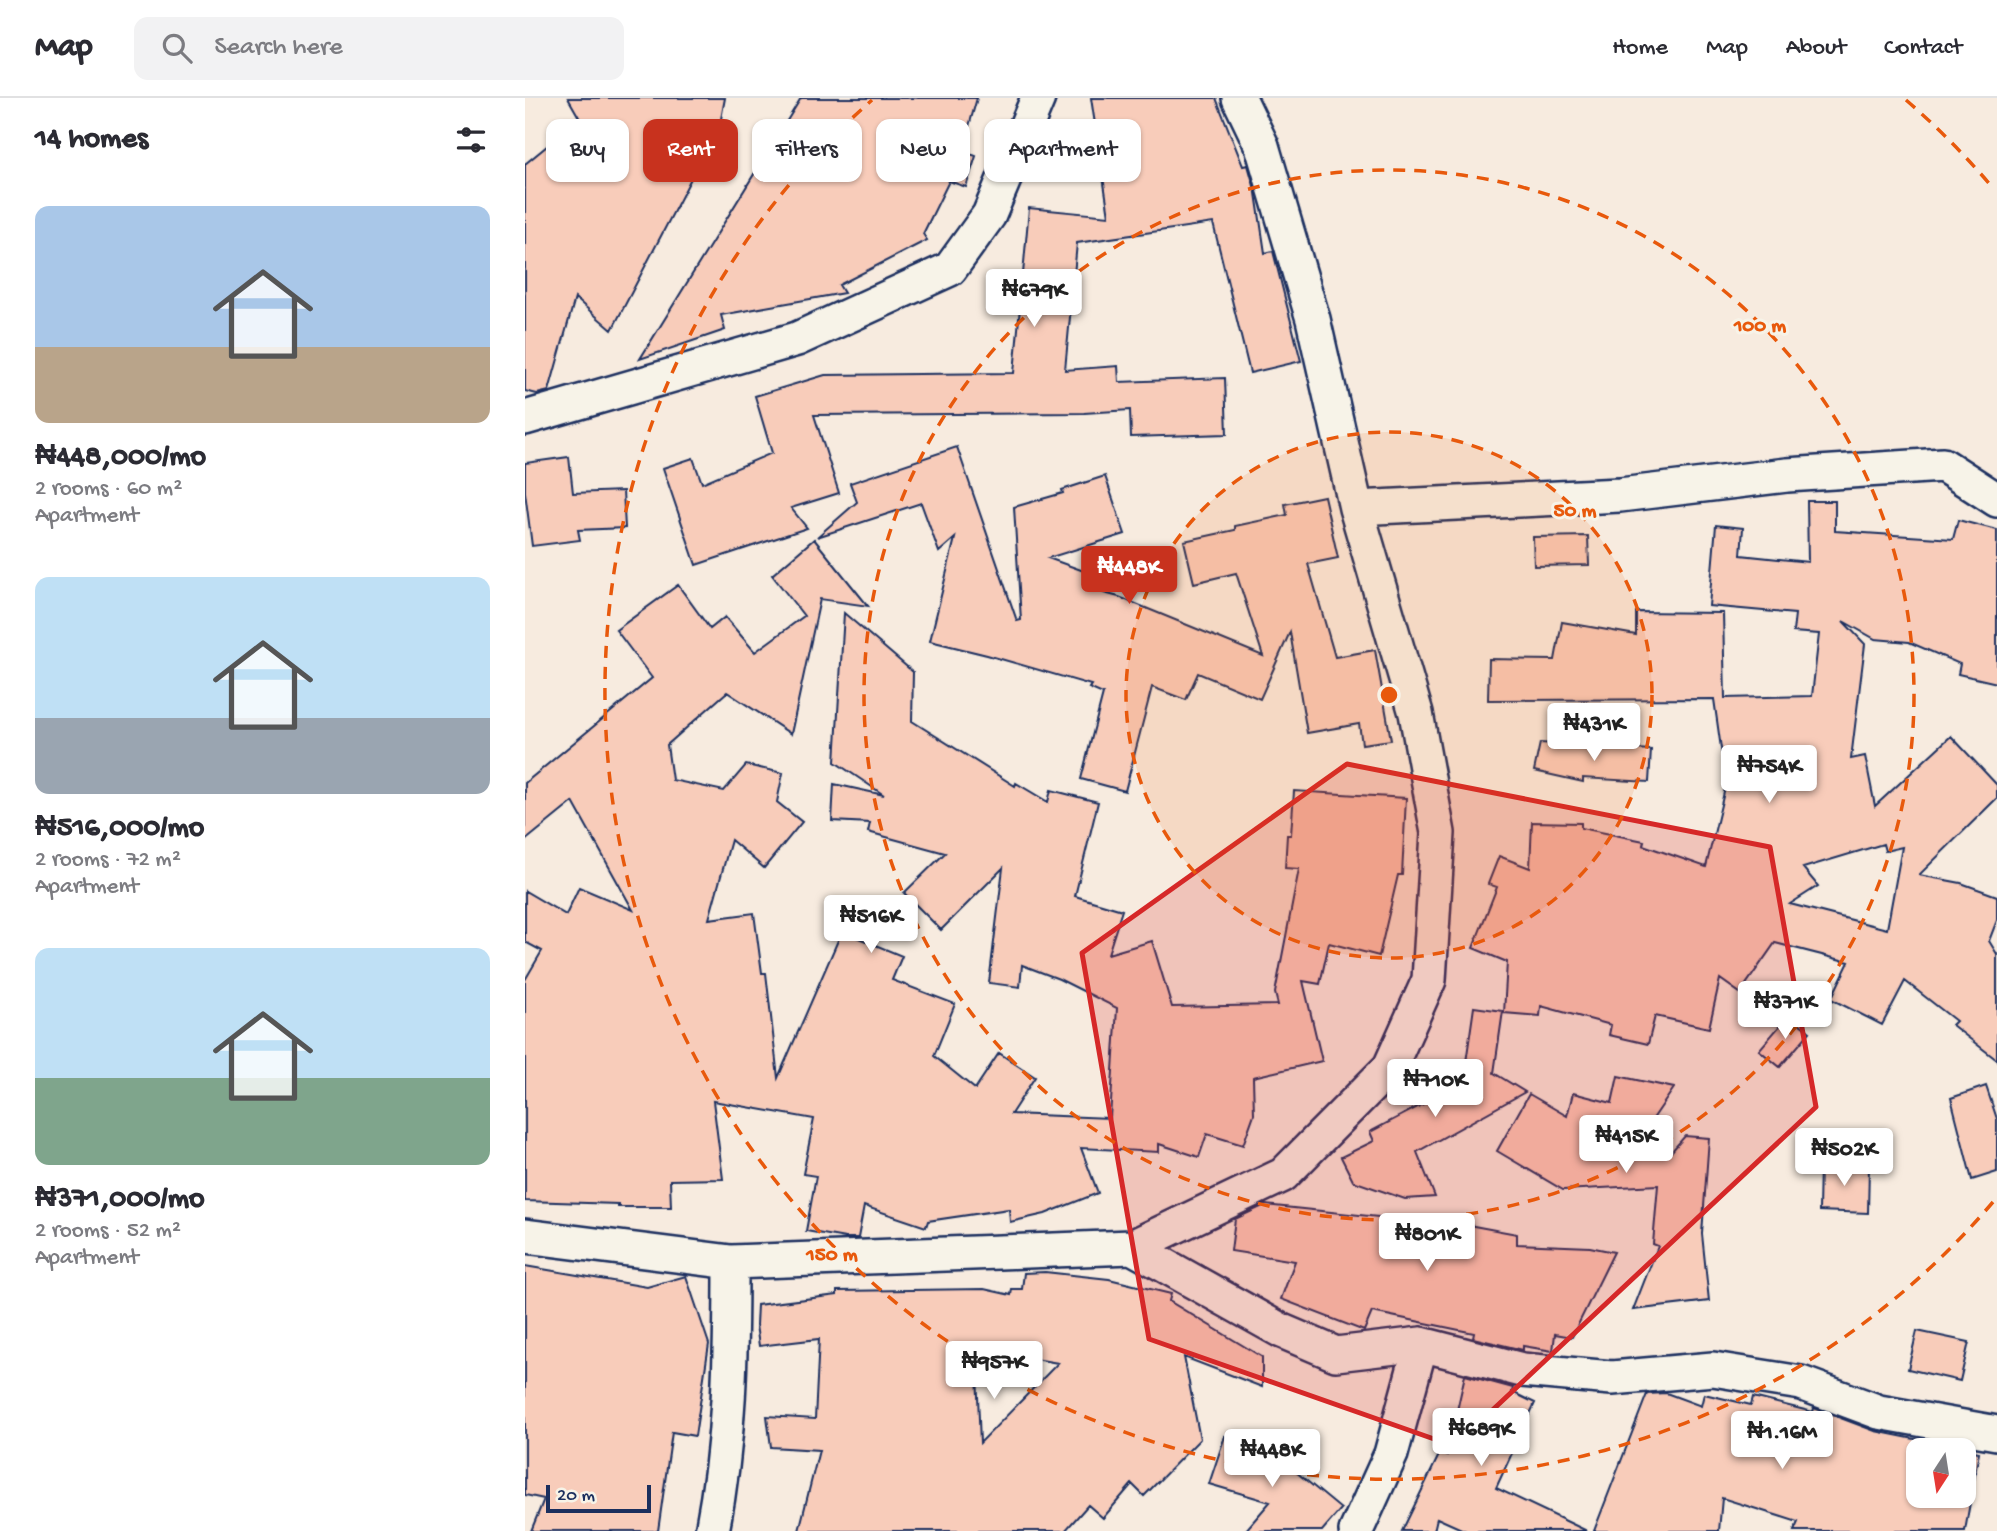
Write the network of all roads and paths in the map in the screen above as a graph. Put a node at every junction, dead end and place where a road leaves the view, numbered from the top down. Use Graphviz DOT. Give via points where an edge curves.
graph roads {
  1 [pos="1038,98"];
  2 [pos="1239,98"];
  3 [pos="525,418"];
  4 [pos="1997,500"];
  5 [pos="1356,508"];
  6 [pos="525,1236"];
  7 [pos="1132,1247"];
  8 [pos="731,1262"];
  9 [pos="1421,1344"];
  10 [pos="1997,1433"];
  11 [pos="712,1531"];
  12 [pos="1356,1531"];
  1 -- 3 [label="street" via="989,215 950,269 797,339"];
  2 -- 5 [label="street" via="1262,146 1313,319"];
  4 -- 5 [label="street" via="1943,465 1787,475 1620,495"];
  5 -- 7 [label="street" via="1416,713 1438,833 1429,981 1390,1067 1283,1175"];
  6 -- 8 [label="street"];
  7 -- 8 [label="street"];
  7 -- 9 [label="street" via="1282,1331 1336,1354"];
  8 -- 11 [label="street" via="731,1380 723,1475"];
  9 -- 10 [label="street" via="1522,1370 1612,1378 1713,1369 1801,1383 1879,1412"];
  9 -- 12 [label="street" via="1391,1454"];
}
